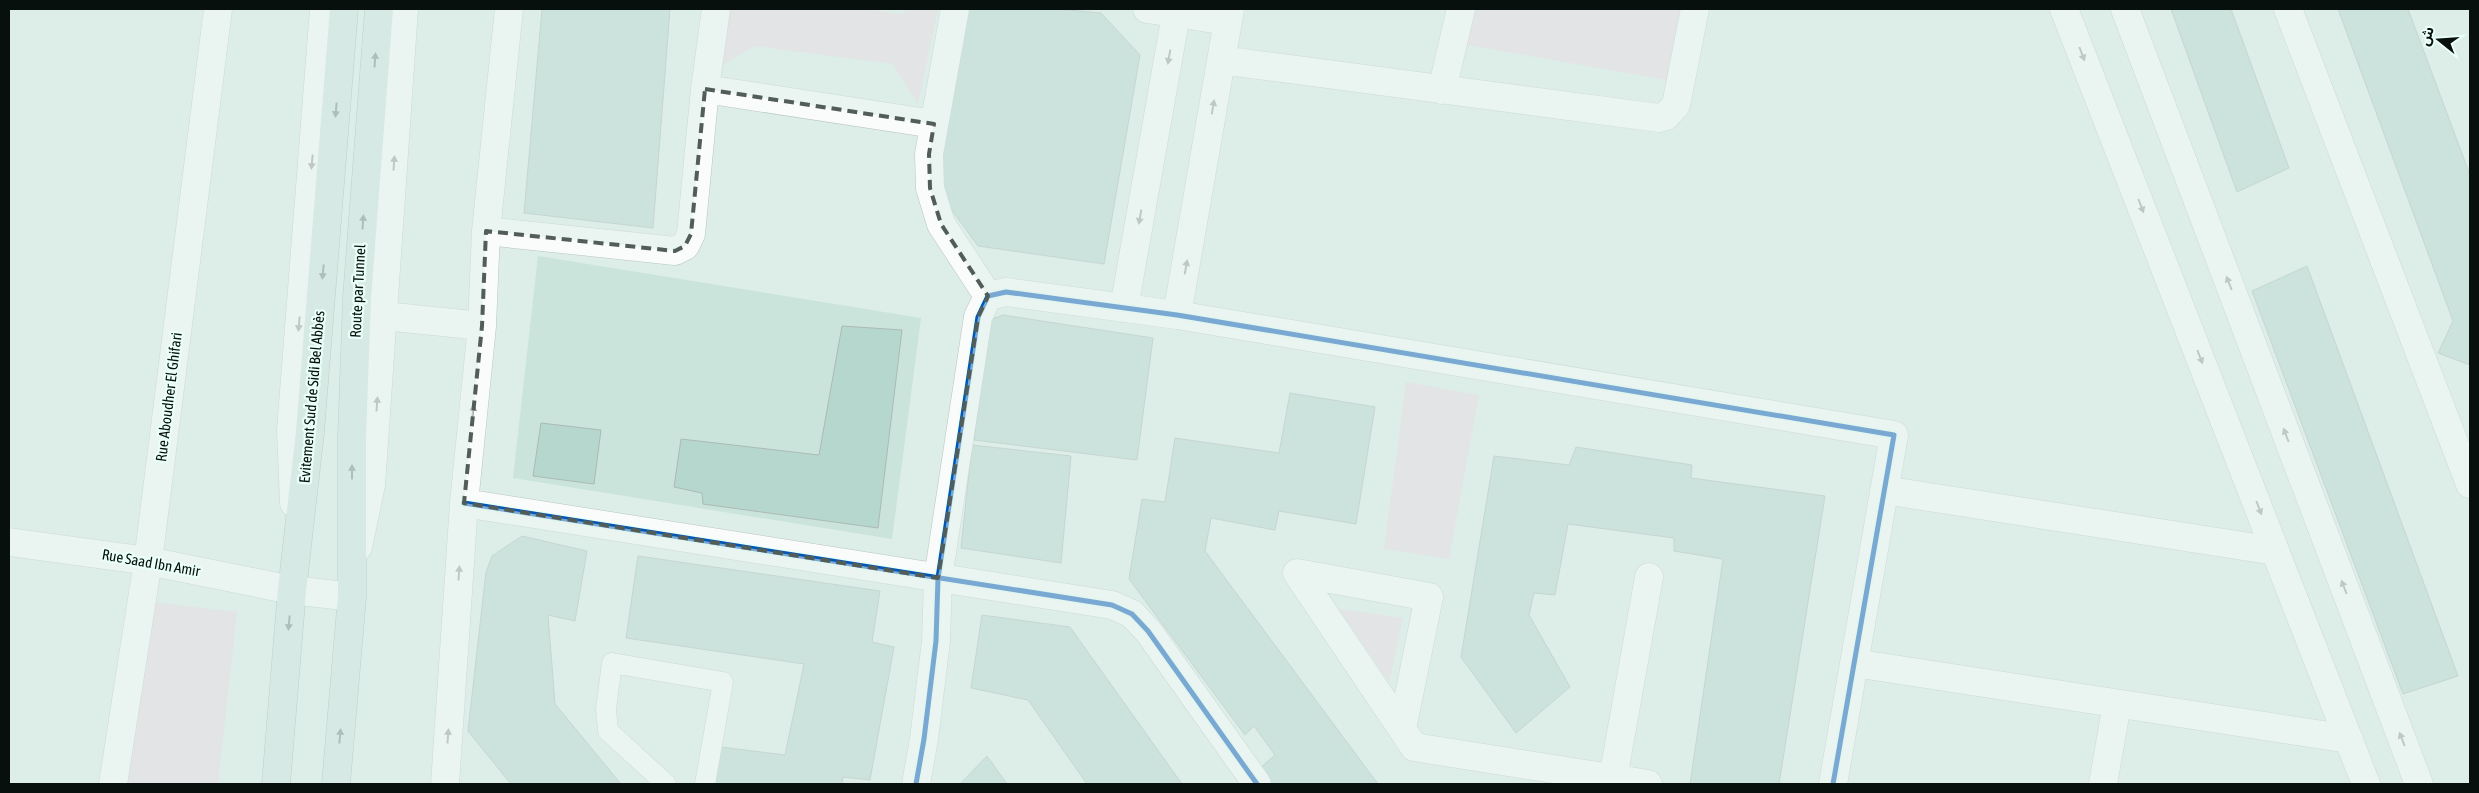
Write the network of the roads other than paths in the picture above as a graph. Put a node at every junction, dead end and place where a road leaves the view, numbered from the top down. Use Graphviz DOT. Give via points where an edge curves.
graph roads {
  1 [pos="218,9"];
  2 [pos="324,9"];
  3 [pos="344,9"];
  4 [pos="378,9"];
  5 [pos="404,9"];
  6 [pos="509,9"];
  7 [pos="716,9"];
  8 [pos="955,9"];
  9 [pos="1147,9"];
  10 [pos="1461,9"];
  11 [pos="1695,9"];
  12 [pos="2064,9"];
  13 [pos="2125,9"];
  14 [pos="2288,9"];
  15 [pos="1177,11"];
  16 [pos="1229,15"];
  17 [pos="1221,60"];
  18 [pos="705,89"];
  19 [pos="1442,90"];
  20 [pos="934,124"];
  21 [pos="486,230"];
  22 [pos="988,296"];
  23 [pos="1124,308"];
  24 [pos="1177,315"];
  25 [pos="384,316"];
  26 [pos="482,326"];
  27 [pos="2460,426"];
  28 [pos="2470,484"];
  29 [pos="1884,490"];
  30 [pos="464,503"];
  31 [pos="9,542"];
  32 [pos="2275,551"];
  33 [pos="296,558"];
  34 [pos="148,561"];
  35 [pos="1649,577"];
  36 [pos="938,578"];
  37 [pos="352,585"];
  38 [pos="292,590"];
  39 [pos="1854,663"];
  40 [pos="2116,704"];
  41 [pos="1402,729"];
  42 [pos="2349,739"];
  43 [pos="1613,781"];
  44 [pos="113,784"];
  45 [pos="276,784"];
  46 [pos="336,784"];
  47 [pos="445,784"];
  48 [pos="666,784"];
  49 [pos="705,784"];
  50 [pos="916,784"];
  51 [pos="1257,784"];
  52 [pos="1648,784"];
  53 [pos="1833,784"];
  54 [pos="2103,784"];
  55 [pos="2366,784"];
  56 [pos="2419,784"];
  1 -- 34 [label="street, Rue Aboudher El Ghifari"];
  2 -- 33 [label="street, one-way" via="291,430"];
  3 -- 33 [label="highway, Evitement Sud de Sidi Bel Abbès, one-way" via="310,432"];
  37 -- 4 [label="highway, Route par Tunnel, one-way" via="352,436 357,298"];
  25 -- 5 [label="street, one-way"];
  6 -- 21 [label="street"];
  7 -- 18 [label="street"];
  8 -- 20 [label="street"];
  9 -- 15 [label="street"];
  10 -- 19 [label="street"];
  11 -- 19 [label="street" via="1676,105 1666,116 1659,118"];
  12 -- 32 [label="street, one-way"];
  56 -- 13 [label="street, one-way"];
  14 -- 27 [label="street"];
  15 -- 16 [label="street"];
  15 -- 23 [label="street, one-way"];
  16 -- 17 [label="street"];
  17 -- 19 [label="street"];
  24 -- 17 [label="street, one-way"];
  18 -- 20 [label="street"];
  18 -- 21 [label="street" via="691,234 685,246 675,251"];
  20 -- 22 [label="street" via="928,154 930,188 941,224"];
  21 -- 26 [label="street"];
  22 -- 23 [label="street" via="1006,292"];
  22 -- 36 [label="street" via="978,317"];
  23 -- 24 [label="street"];
  24 -- 29 [label="street" via="1894,435"];
  25 -- 26 [label="street"];
  37 -- 25 [label="street, one-way" via="371,484"];
  30 -- 26 [label="street, one-way"];
  27 -- 28 [label="street"];
  29 -- 32 [label="street"];
  29 -- 39 [label="street"];
  30 -- 36 [label="street"];
  47 -- 30 [label="street, one-way"];
  31 -- 34 [label="street, Rue Saad Ibn Amir"];
  32 -- 42 [label="street"];
  33 -- 38 [label="highway, Evitement Sud de Sidi Bel Abbès"];
  34 -- 38 [label="street, Rue Saad Ibn Amir"];
  34 -- 44 [label="street, Rue Aboudher El Ghifari"];
  35 -- 43 [label="street"];
  36 -- 50 [label="street" via="936,641"];
  36 -- 51 [label="street" via="1095,601 1132,614 1148,631"];
  37 -- 38 [label="street, Rue Saad Ibn Amir"];
  46 -- 37 [label="highway, one-way"];
  38 -- 45 [label="highway, Evitement Sud de Sidi Bel Abbès, one-way"];
  39 -- 40 [label="street"];
  39 -- 53 [label="street"];
  40 -- 42 [label="street"];
  40 -- 54 [label="street"];
  41 -- 41 [label="street" via="1429,597 1297,573 1380,696"];
  41 -- 43 [label="street" via="1414,747"];
  42 -- 55 [label="street"];
  43 -- 52 [label="street"];
  48 -- 49 [label="lane" via="608,731 606,709 612,663 723,682"];
}
